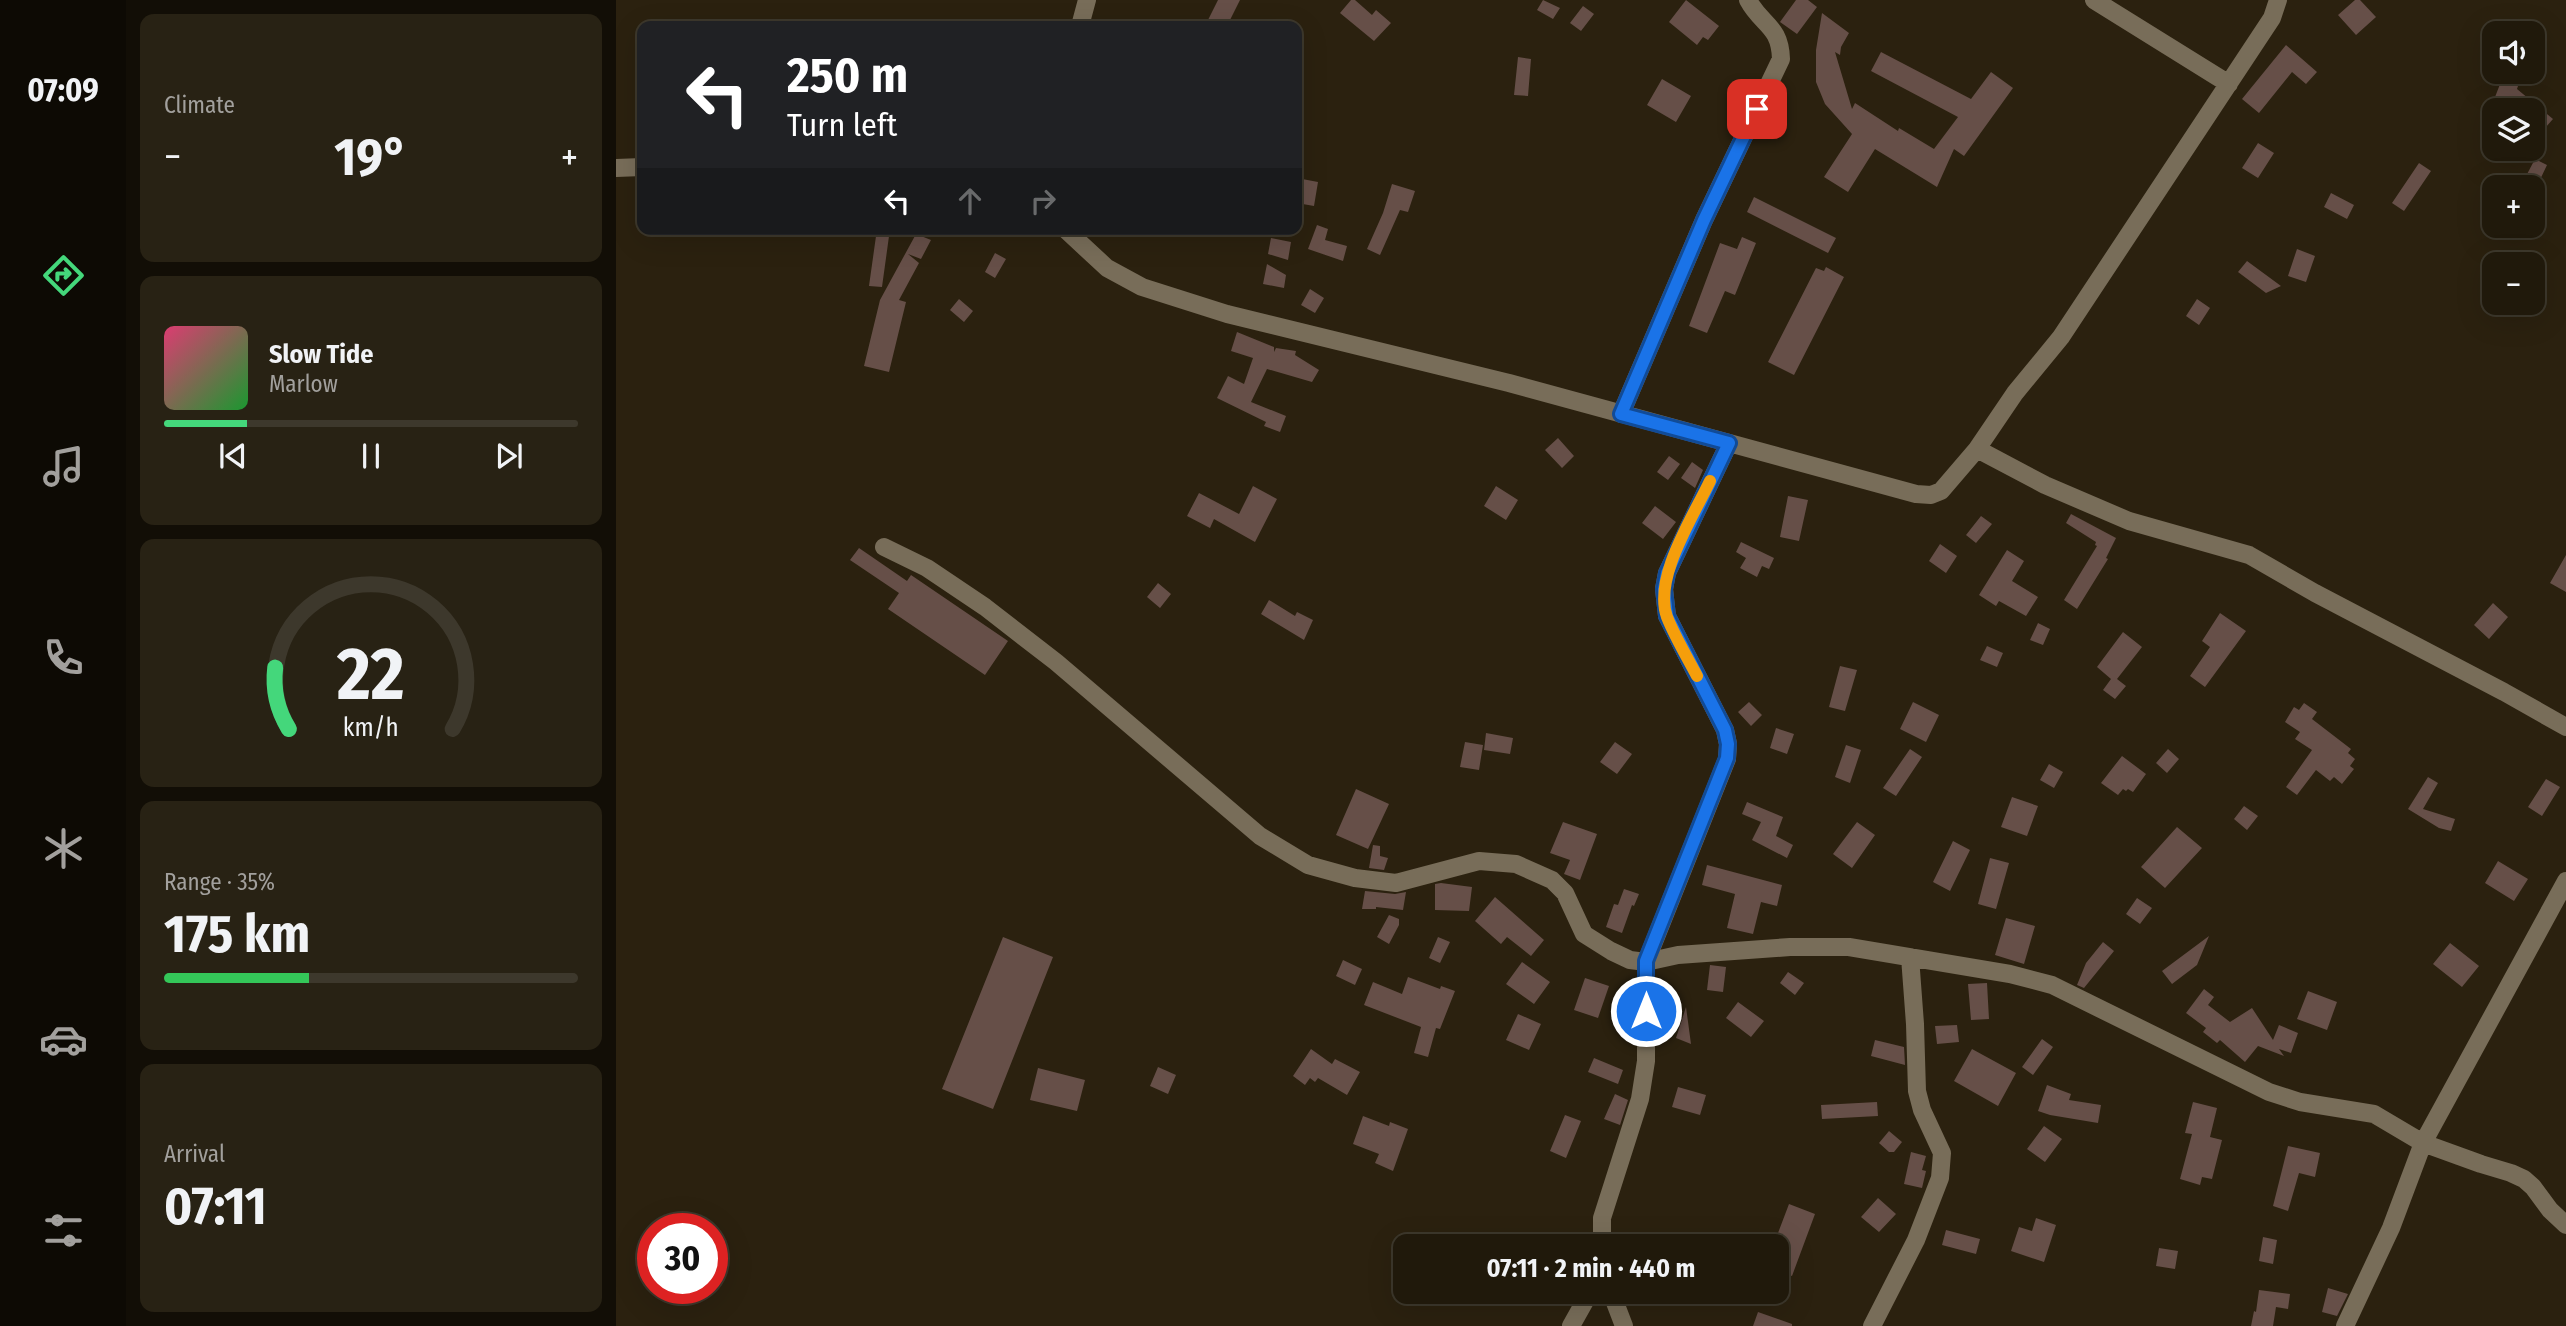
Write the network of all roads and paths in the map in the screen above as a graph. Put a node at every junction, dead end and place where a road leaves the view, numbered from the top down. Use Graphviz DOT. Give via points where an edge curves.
graph roads {
  1 [pos="1087,0"];
  2 [pos="1748,0"];
  3 [pos="2094,0"];
  4 [pos="2278,0"];
  5 [pos="1081,21"];
  6 [pos="2229,85"];
  7 [pos="637,167"];
  8 [pos="616,168"];
  9 [pos="1071,235"];
  10 [pos="1621,414"];
  11 [pos="1729,443"];
  12 [pos="1977,449"];
  13 [pos="884,547"];
  14 [pos="2566,727"];
  15 [pos="2566,881"];
  16 [pos="1910,957"];
  17 [pos="1646,961"];
  18 [pos="2423,1143"];
  19 [pos="2566,1225"];
  20 [pos="1602,1234"];
  21 [pos="1584,1304"];
  22 [pos="1616,1304"];
  23 [pos="1572,1326"];
  24 [pos="1625,1326"];
  25 [pos="1872,1326"];
  26 [pos="2345,1326"];
  1 -- 5 [label="street"];
  2 -- 10 [label="street" via="1757,15 1771,25 1781,43 1781,59 1704,220"];
  3 -- 6 [label="street"];
  4 -- 6 [label="street" via="2272,18"];
  6 -- 12 [label="street" via="2061,337"];
  7 -- 8 [label="street"];
  9 -- 10 [label="street" via="1107,268 1142,287 1227,314"];
  10 -- 11 [label="street"];
  11 -- 12 [label="street" via="1931,495 1941,491"];
  11 -- 17 [label="street" via="1667,573 1664,589 1667,616 1725,730 1727,758"];
  12 -- 14 [label="street" via="2045,485 2130,521 2249,555"];
  13 -- 17 [label="street" via="927,568 985,607 1260,835 1308,865 1396,883 1479,862 1516,864 1552,880 1565,893 1584,934 1630,960"];
  15 -- 18 [label="street"];
  16 -- 17 [label="street" via="1849,947 1790,947"];
  16 -- 18 [label="street" via="2052,985 2269,1092 2374,1114"];
  16 -- 25 [label="street" via="1917,1091 1942,1153 1940,1178 1916,1240"];
  17 -- 20 [label="street" via="1640,1099 1602,1218"];
  18 -- 19 [label="street" via="2524,1179"];
  18 -- 26 [label="street"];
  21 -- 23 [label="street"];
  22 -- 24 [label="street"];
}
